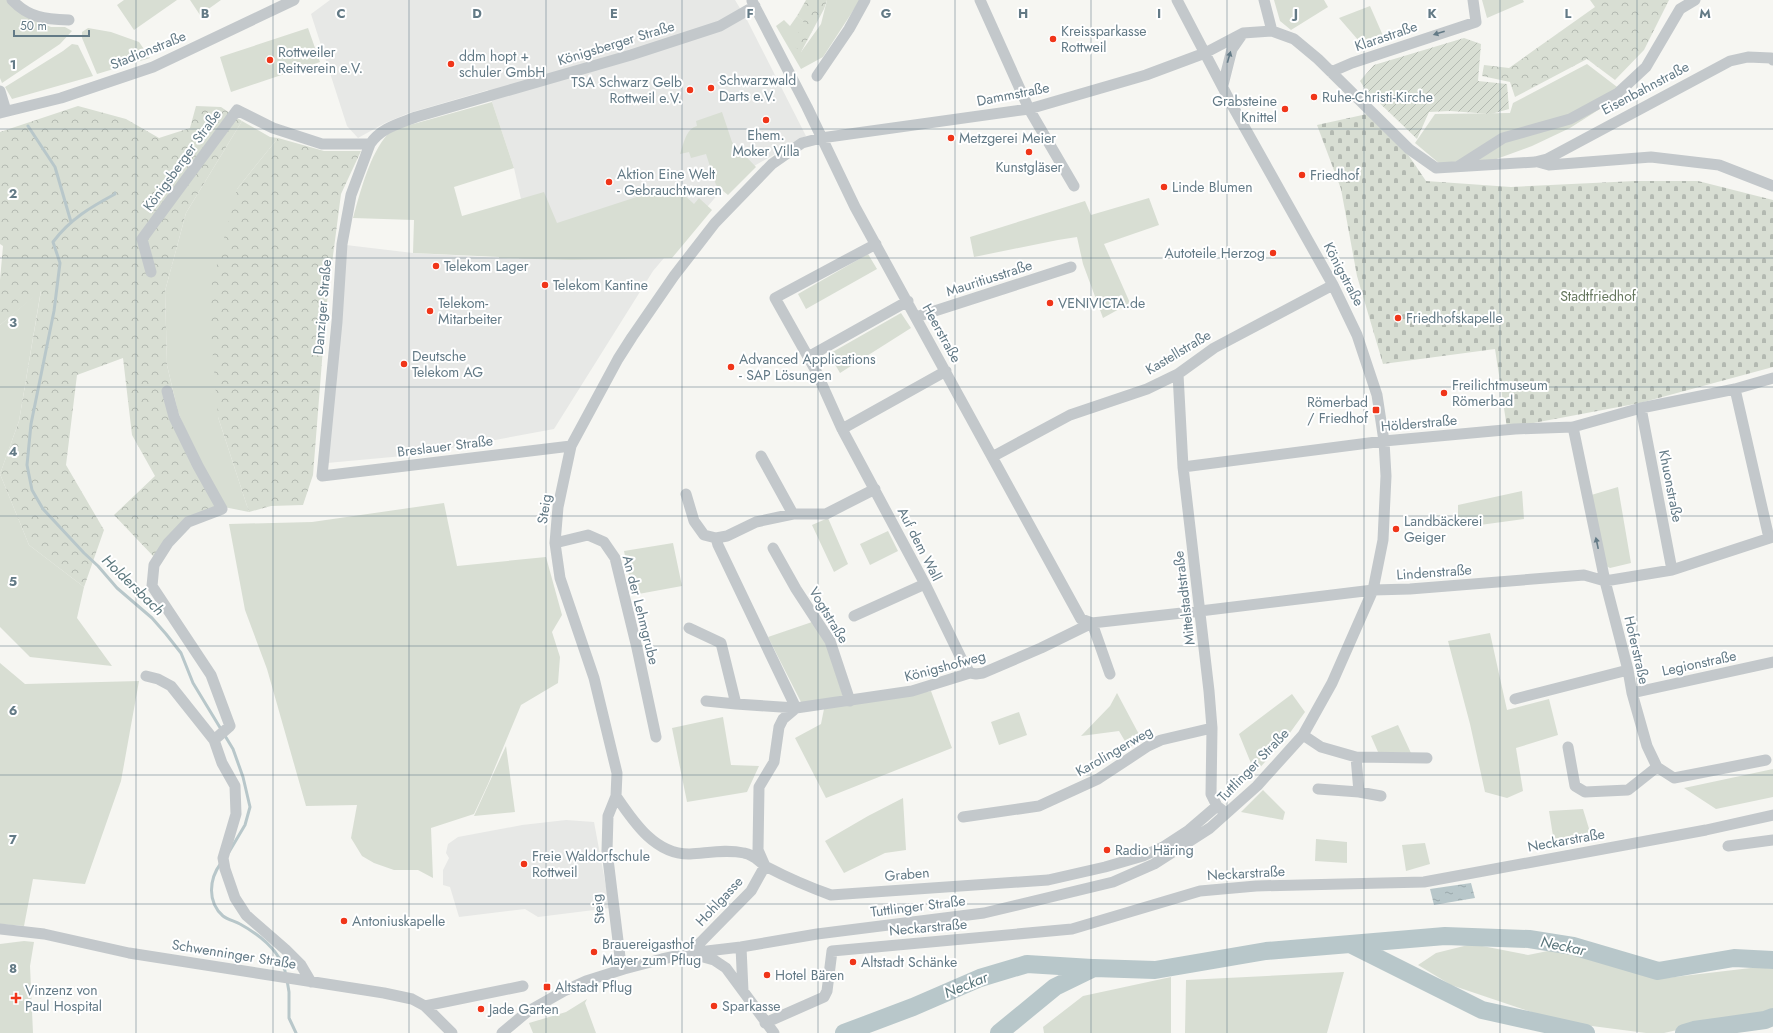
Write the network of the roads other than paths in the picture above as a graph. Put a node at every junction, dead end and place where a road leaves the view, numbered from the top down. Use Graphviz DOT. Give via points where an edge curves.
graph roads {
  1 [pos="12,0"];
  2 [pos="294,0"];
  3 [pos="865,0"];
  4 [pos="980,0"];
  5 [pos="1177,0"];
  6 [pos="1264,0"];
  7 [pos="1473,0"];
  8 [pos="1695,0"];
  9 [pos="754,3"];
  10 [pos="69,20"];
  11 [pos="1272,30"];
  12 [pos="1243,33"];
  13 [pos="1205,53"];
  14 [pos="1773,60"];
  15 [pos="1331,72"];
  16 [pos="817,76"];
  17 [pos="1223,85"];
  18 [pos="0,91"];
  19 [pos="1029,109"];
  20 [pos="3,112"];
  21 [pos="821,138"];
  22 [pos="370,144"];
  23 [pos="1535,162"];
  24 [pos="1457,168"];
  25 [pos="1074,186"];
  26 [pos="1773,186"];
  27 [pos="876,244"];
  28 [pos="1071,267"];
  29 [pos="151,272"];
  30 [pos="1333,285"];
  31 [pos="908,302"];
  32 [pos="916,316"];
  33 [pos="808,357"];
  34 [pos="946,371"];
  35 [pos="1178,374"];
  36 [pos="1773,378"];
  37 [pos="1735,388"];
  38 [pos="167,391"];
  39 [pos="1641,408"];
  40 [pos="1573,427"];
  41 [pos="842,429"];
  42 [pos="1384,441"];
  43 [pos="571,446"];
  44 [pos="761,456"];
  45 [pos="992,457"];
  46 [pos="1183,467"];
  47 [pos="322,476"];
  48 [pos="875,489"];
  49 [pos="686,494"];
  50 [pos="793,514"];
  51 [pos="1771,537"];
  52 [pos="716,538"];
  53 [pos="555,543"];
  54 [pos="773,548"];
  55 [pos="1672,570"];
  56 [pos="1606,581"];
  57 [pos="925,584"];
  58 [pos="1372,590"];
  59 [pos="1200,611"];
  60 [pos="854,616"];
  61 [pos="1092,622"];
  62 [pos="689,628"];
  63 [pos="1773,662"];
  64 [pos="1628,670"];
  65 [pos="970,672"];
  66 [pos="1110,674"];
  67 [pos="146,676"];
  68 [pos="1632,692"];
  69 [pos="1515,699"];
  70 [pos="850,701"];
  71 [pos="706,702"];
  72 [pos="736,704"];
  73 [pos="796,708"];
  74 [pos="1212,728"];
  75 [pos="220,735"];
  76 [pos="1302,735"];
  77 [pos="656,738"];
  78 [pos="1568,747"];
  79 [pos="1356,757"];
  80 [pos="1427,758"];
  81 [pos="1766,760"];
  82 [pos="1657,766"];
  83 [pos="1318,789"];
  84 [pos="1359,792"];
  85 [pos="616,796"];
  86 [pos="1381,796"];
  87 [pos="1217,806"];
  88 [pos="1226,814"];
  89 [pos="1773,815"];
  90 [pos="963,817"];
  91 [pos="1773,840"];
  92 [pos="1728,846"];
  93 [pos="765,866"];
  94 [pos="0,928"];
  95 [pos="741,947"];
  96 [pos="690,953"];
  97 [pos="624,969"];
  98 [pos="311,982"];
  99 [pos="523,986"];
  100 [pos="743,992"];
  101 [pos="425,1006"];
  102 [pos="765,1023"];
  103 [pos="452,1033"];
  104 [pos="502,1033"];
  105 [pos="774,1033"];
  1 -- 10 [label="street" via="33,16"];
  2 -- 20 [label="street, Stadionstraße" via="153,67 61,98"];
  3 -- 16 [label="street"];
  4 -- 19 [label="street"];
  5 -- 13 [label="street, Königstraße"];
  6 -- 11 [label="street"];
  7 -- 15 [label="street, Klarastraße, one-way" via="1476,22"];
  8 -- 24 [label="street" via="1680,9 1646,67 1618,93 1570,119 1503,138"];
  9 -- 21 [label="street, Heerstraße"];
  9 -- 22 [label="street, Königsberger Straße" via="713,29 416,117 388,128"];
  11 -- 12 [label="street, Eisenbahnstraße"];
  11 -- 15 [label="street, Eisenbahnstraße" via="1294,39"];
  12 -- 13 [label="street, Eisenbahnstraße"];
  17 -- 12 [label="street, one-way" via="1232,49"];
  13 -- 17 [label="street, Königstraße"];
  13 -- 19 [label="street, Dammstraße" via="1146,76"];
  14 -- 23 [label="street, Eisenbahnstraße" via="1748,57 1730,61 1547,159"];
  15 -- 24 [label="street, Eisenbahnstraße" via="1409,149 1436,168"];
  17 -- 30 [label="street, Königstraße"];
  18 -- 20 [label="street, Stadionstraße"];
  19 -- 21 [label="street, Dammstraße"];
  19 -- 25 [label="street"];
  21 -- 27 [label="street, Heerstraße"];
  21 -- 43 [label="street, Steig" via="802,143 772,164 715,223 636,331"];
  22 -- 29 [label="street, Königsberger Straße" via="322,144 273,128 237,110 142,239"];
  22 -- 47 [label="street, Danziger Straße" via="351,195 342,244"];
  23 -- 24 [label="street, Eisenbahnstraße"];
  23 -- 26 [label="street, Eisenbahnstraße" via="1549,165 1651,156 1719,165"];
  27 -- 31 [label="street, Heerstraße"];
  27 -- 33 [label="street, Auf dem Wall" via="775,298"];
  28 -- 32 [label="street, Mauritiusstraße"];
  30 -- 35 [label="street, Kastellstraße" via="1214,348"];
  30 -- 42 [label="street, Königstraße" via="1358,335 1370,369"];
  31 -- 32 [label="street, Heerstraße"];
  31 -- 33 [label="street"];
  32 -- 34 [label="street, Heerstraße"];
  33 -- 41 [label="street, Auf dem Wall"];
  34 -- 41 [label="street"];
  34 -- 45 [label="street, Heerstraße"];
  35 -- 45 [label="street, Kastellstraße" via="1147,389 1070,415"];
  35 -- 46 [label="street, Mittelstadtstraße"];
  36 -- 37 [label="street, Hölderstraße"];
  37 -- 39 [label="street, Hölderstraße"];
  37 -- 51 [label="street"];
  38 -- 75 [label="street" via="174,417 222,509 188,522 168,543 154,565 152,586 211,675 230,726"];
  39 -- 40 [label="street, Hölderstraße"];
  39 -- 55 [label="street, Khuonstraße"];
  40 -- 42 [label="street, Hölderstraße" via="1515,429"];
  56 -- 40 [label="street, Hoferstraße, one-way"];
  41 -- 48 [label="street, Auf dem Wall"];
  42 -- 46 [label="street, Hölderstraße"];
  42 -- 58 [label="street, Königstraße" via="1384,533"];
  43 -- 47 [label="street, Breslauer Straße"];
  43 -- 53 [label="street, Steig" via="558,507"];
  44 -- 50 [label="street"];
  45 -- 61 [label="street, Heerstraße" via="1081,619"];
  46 -- 59 [label="street, Mittelstadtstraße"];
  48 -- 50 [label="street" via="826,514"];
  48 -- 57 [label="street, Auf dem Wall"];
  49 -- 52 [label="street" via="694,522 704,535"];
  50 -- 52 [label="street" via="756,522 727,536"];
  51 -- 55 [label="street, Lindenstraße"];
  52 -- 73 [label="street"];
  53 -- 77 [label="street, An der Lehmgrube" via="588,535 604,542 615,558"];
  53 -- 85 [label="street, Steig" via="560,578 594,678 617,773"];
  54 -- 70 [label="street, Vogtstraße" via="830,641"];
  55 -- 56 [label="street, Lindenstraße"];
  56 -- 58 [label="street, Lindenstraße" via="1584,575"];
  56 -- 64 [label="street, Hoferstraße"];
  57 -- 60 [label="street"];
  57 -- 65 [label="street, Auf dem Wall"];
  58 -- 59 [label="street, Lindenstraße"];
  58 -- 76 [label="street, Tuttlinger Straße" via="1332,683"];
  59 -- 61 [label="street, Lindenstraße"];
  59 -- 74 [label="street, Mittelstadtstraße"];
  61 -- 65 [label="street, Königshofweg" via="983,673"];
  61 -- 66 [label="street"];
  62 -- 72 [label="street" via="721,643"];
  63 -- 68 [label="street, Legionstraße"];
  64 -- 68 [label="street, Hoferstraße"];
  64 -- 69 [label="street"];
  65 -- 70 [label="street, Königshofweg" via="912,691"];
  67 -- 75 [label="street" via="171,686"];
  68 -- 82 [label="street, Hoferstraße" via="1647,746"];
  70 -- 73 [label="street, Königshofweg"];
  71 -- 72 [label="street, Königshofweg"];
  72 -- 73 [label="street, Königshofweg"];
  73 -- 93 [label="street" via="778,727 774,762 759,786 758,850"];
  74 -- 87 [label="street, Mittelstadtstraße" via="1211,794"];
  74 -- 90 [label="street, Karolingerweg" via="1161,740 1098,779 1038,806"];
  75 -- 98 [label="street" via="222,763 236,786 236,814 223,858 235,898 246,915 301,965"];
  76 -- 79 [label="street, Tuttlinger Straße" via="1321,747"];
  76 -- 88 [label="street, Tuttlinger Straße" via="1257,786"];
  78 -- 82 [label="street" via="1575,786 1585,792 1628,790"];
  79 -- 80 [label="street, Tuttlinger Straße"];
  79 -- 84 [label="street"];
  81 -- 82 [label="street, Hoferstraße" via="1674,778"];
  83 -- 84 [label="street"];
  84 -- 86 [label="street"];
  85 -- 93 [label="street, Graben" via="634,822 650,838 669,850 687,854 721,851 744,853 756,857"];
  85 -- 97 [label="street, Steig" via="608,816 607,851 616,935"];
  87 -- 88 [label="street"];
  87 -- 93 [label="street, Graben" via="1189,830 1163,847 1143,856 1048,880 831,895 800,884"];
  88 -- 95 [label="street, Tuttlinger Straße" via="1154,864 1113,882 984,913 817,934"];
  89 -- 102 [label="street, Neckarstraße" via="1706,830 1424,882 1256,886 1200,891 1072,929 832,951 824,997"];
  91 -- 92 [label="street"];
  93 -- 96 [label="street, Hohlgasse" via="751,891"];
  94 -- 98 [label="street, Schwenninger Straße" via="129,953"];
  95 -- 96 [label="street, Tuttlinger Straße"];
  95 -- 100 [label="street"];
  96 -- 97 [label="street, Tuttlinger Straße"];
  96 -- 100 [label="street" via="714,960 726,968"];
  97 -- 104 [label="street, Tuttlinger Straße" via="564,991 527,1012"];
  98 -- 101 [label="street, Schwenninger Straße" via="384,993 412,999"];
  99 -- 101 [label="street"];
  100 -- 102 [label="street"];
  101 -- 103 [label="street, Schwenninger Straße"];
  102 -- 105 [label="street"];
}
